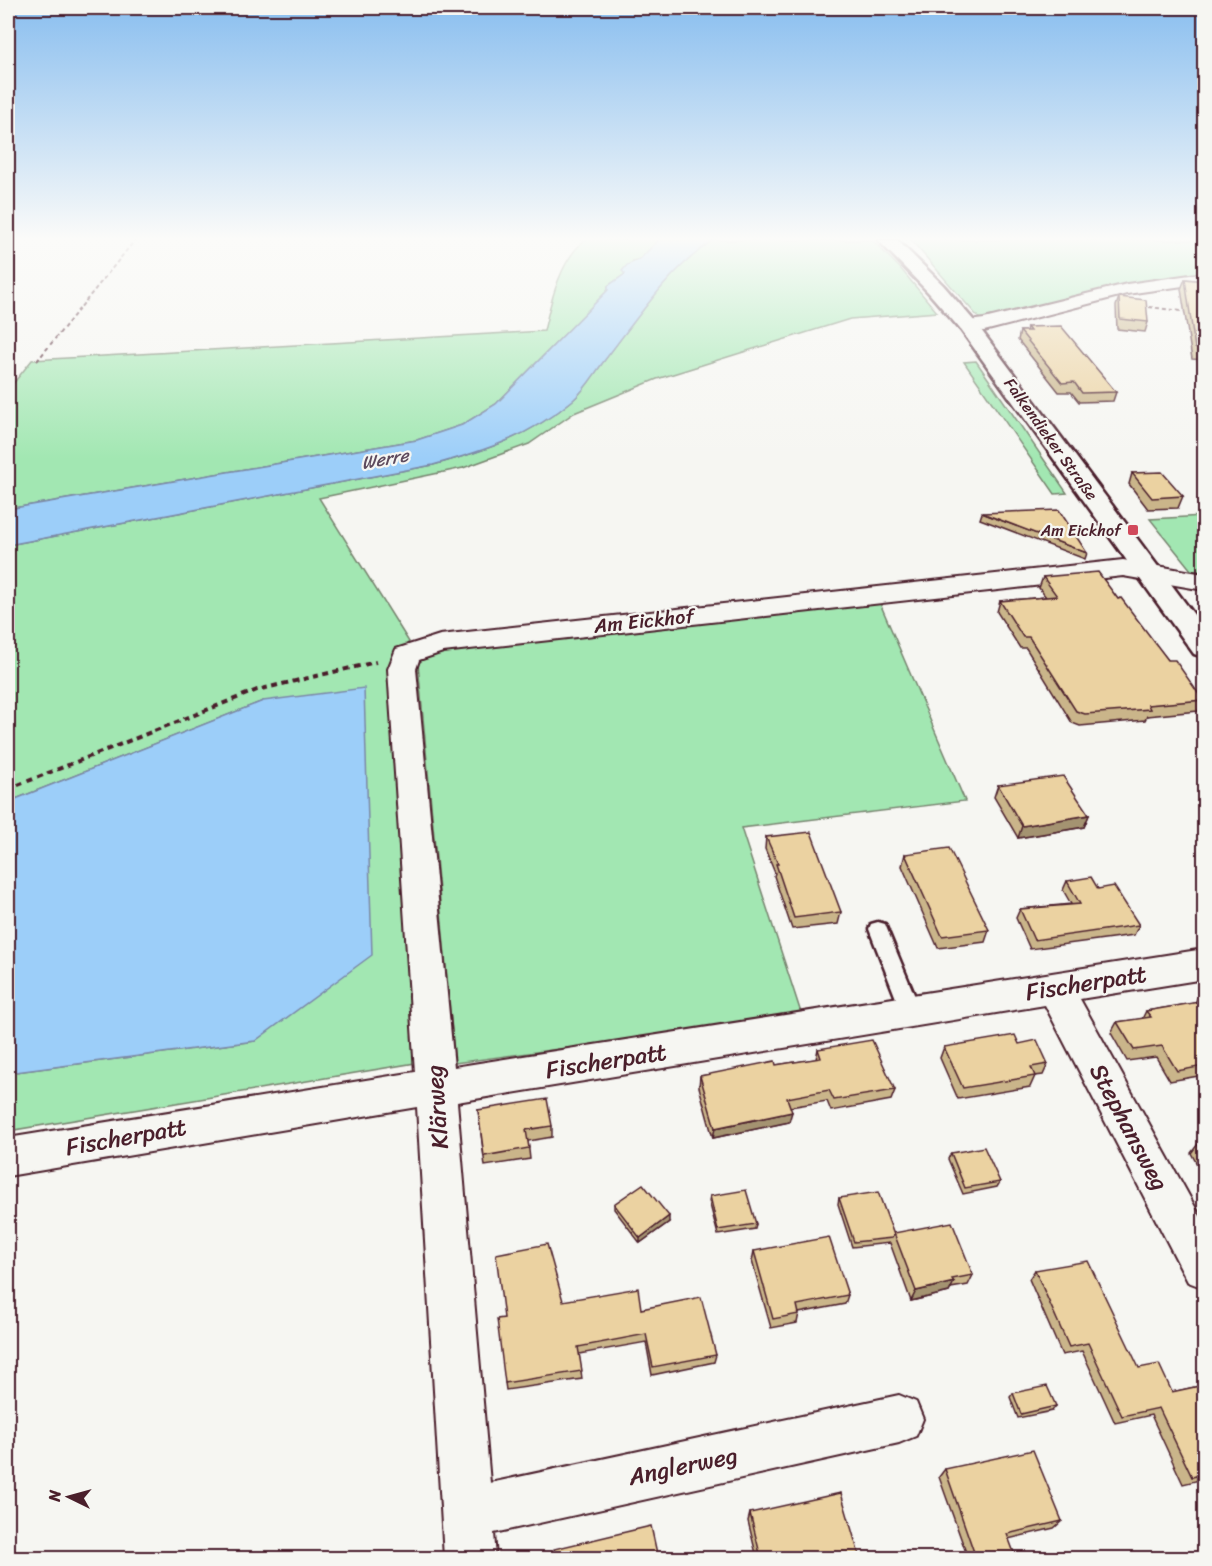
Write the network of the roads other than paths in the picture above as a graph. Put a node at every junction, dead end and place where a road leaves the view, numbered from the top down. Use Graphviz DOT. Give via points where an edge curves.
graph roads {
  1 [pos="955,313"];
  2 [pos="1031,313"];
  3 [pos="968,327"];
  4 [pos="1148,572"];
  5 [pos="1204,582"];
  6 [pos="1204,648"];
  7 [pos="406,655"];
  8 [pos="878,929"];
  9 [pos="1204,964"];
  10 [pos="1054,987"];
  11 [pos="911,1011"];
  12 [pos="436,1088"];
  13 [pos="8,1157"];
  14 [pos="1204,1266"];
  15 [pos="899,1419"];
  16 [pos="468,1536"];
  1 -- 3 [label="street, Falkendieker Straße"];
  2 -- 3 [label="street"];
  3 -- 4 [label="street, Falkendieker Straße"];
  4 -- 5 [label="street, Am Eickhof"];
  4 -- 6 [label="street, Falkendieker Straße"];
  4 -- 7 [label="street, Am Eickhof" via="1123,568 464,641"];
  7 -- 12 [label="street, Klärweg" via="402,669"];
  8 -- 11 [label="lane"];
  9 -- 10 [label="street, Fischerpatt"];
  10 -- 11 [label="street, Fischerpatt"];
  10 -- 14 [label="street, Stephansweg"];
  11 -- 12 [label="street, Fischerpatt"];
  12 -- 13 [label="street, Fischerpatt"];
  12 -- 16 [label="street, Klärweg"];
  15 -- 16 [label="street, Anglerweg"];
}
